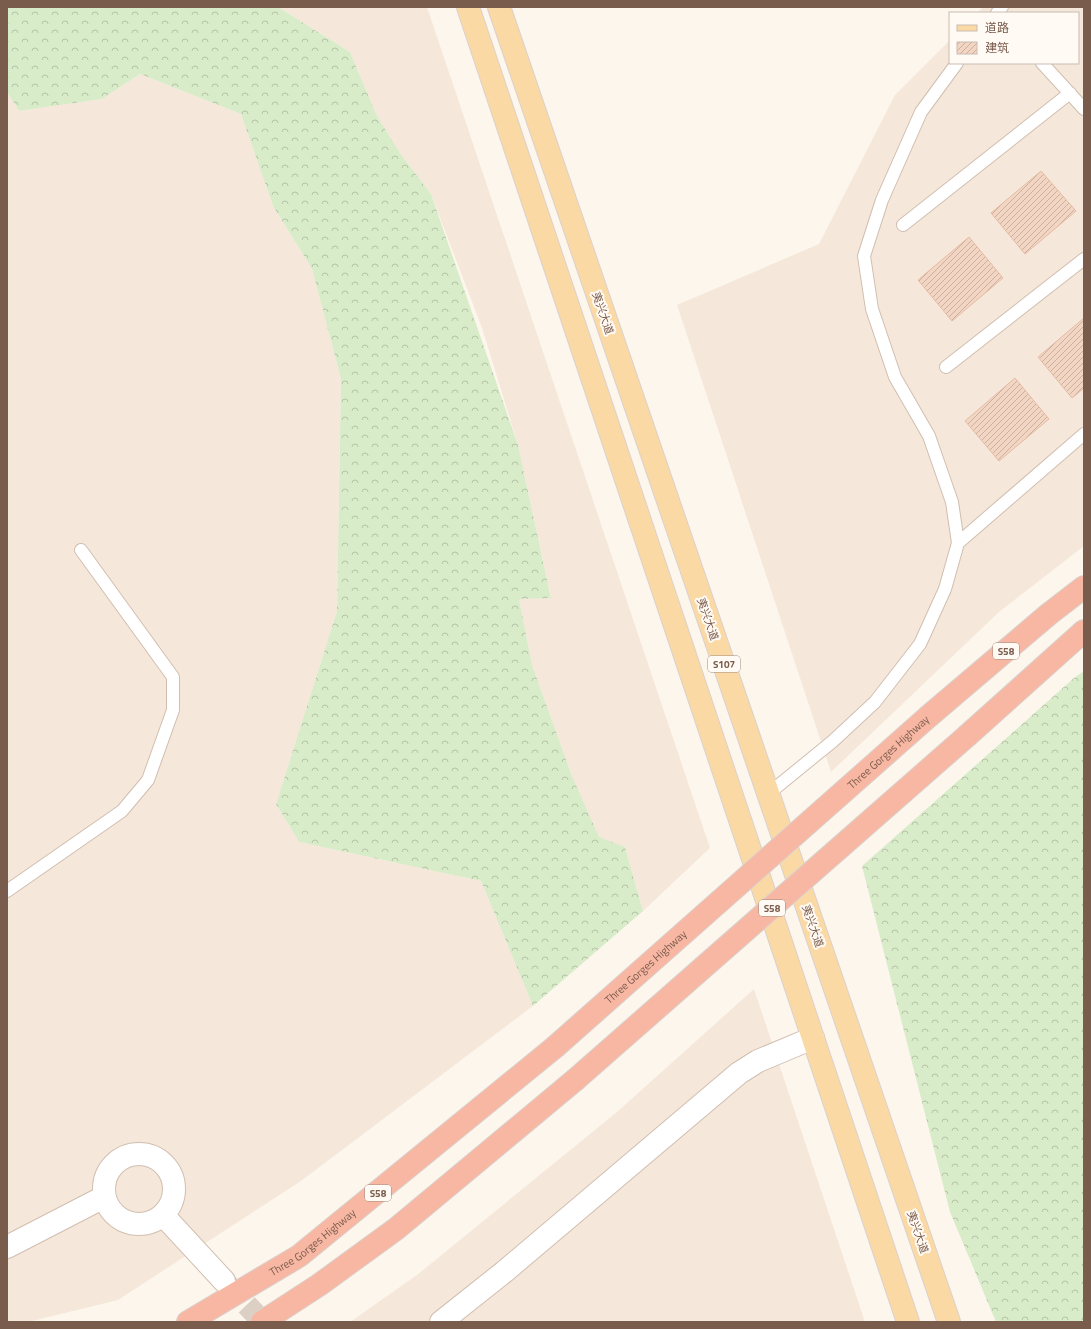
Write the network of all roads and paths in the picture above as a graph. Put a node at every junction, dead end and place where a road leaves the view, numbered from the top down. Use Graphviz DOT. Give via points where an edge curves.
graph roads {
  1 [pos="468,7"];
  2 [pos="499,7"];
  3 [pos="956,64"];
  4 [pos="1043,64"];
  5 [pos="1070,93"];
  6 [pos="1084,109"];
  7 [pos="903,225"];
  8 [pos="1084,259"];
  9 [pos="946,367"];
  10 [pos="1084,434"];
  11 [pos="958,543"];
  12 [pos="81,550"];
  13 [pos="1084,587"];
  14 [pos="1084,631"];
  15 [pos="768,794"];
  16 [pos="7,891"];
  17 [pos="813,1038"];
  18 [pos="104,1197"];
  19 [pos="162,1215"];
  20 [pos="7,1247"];
  21 [pos="224,1281"];
  22 [pos="188,1322"];
  23 [pos="262,1322"];
  24 [pos="441,1322"];
  25 [pos="908,1322"];
  26 [pos="949,1322"];
  1 -- 17 [label="main road"];
  2 -- 15 [label="main road, 夷兴大道 / S107"];
  3 -- 11 [label="lane" via="921,112 882,200 864,256 872,309 896,377 929,436 952,502"];
  4 -- 5 [label="lane"];
  5 -- 6 [label="lane"];
  5 -- 7 [label="lane"];
  8 -- 9 [label="lane"];
  10 -- 11 [label="lane"];
  11 -- 15 [label="lane" via="945,589 920,644 875,702 833,741"];
  12 -- 16 [label="lane" via="173,677 173,710 148,780 122,811"];
  13 -- 22 [label="highway, Three Gorges Highway / S58, bridge" via="929,716 555,1047 299,1256"];
  14 -- 23 [label="highway, S58, bridge" via="575,1080 396,1229 319,1285"];
  15 -- 26 [label="main road, 夷兴大道 / S107"];
  17 -- 24 [label="street" via="758,1061 739,1072 504,1272"];
  17 -- 25 [label="main road"];
  18 -- 19 [label="street" via="117,1217 128,1223 152,1222"];
  18 -- 19 [label="street" via="107,1173 115,1163 125,1156 146,1154 157,1158 165,1165 174,1185 174,1196 170,1206"];
  18 -- 20 [label="street"];
  19 -- 21 [label="street"];
}
